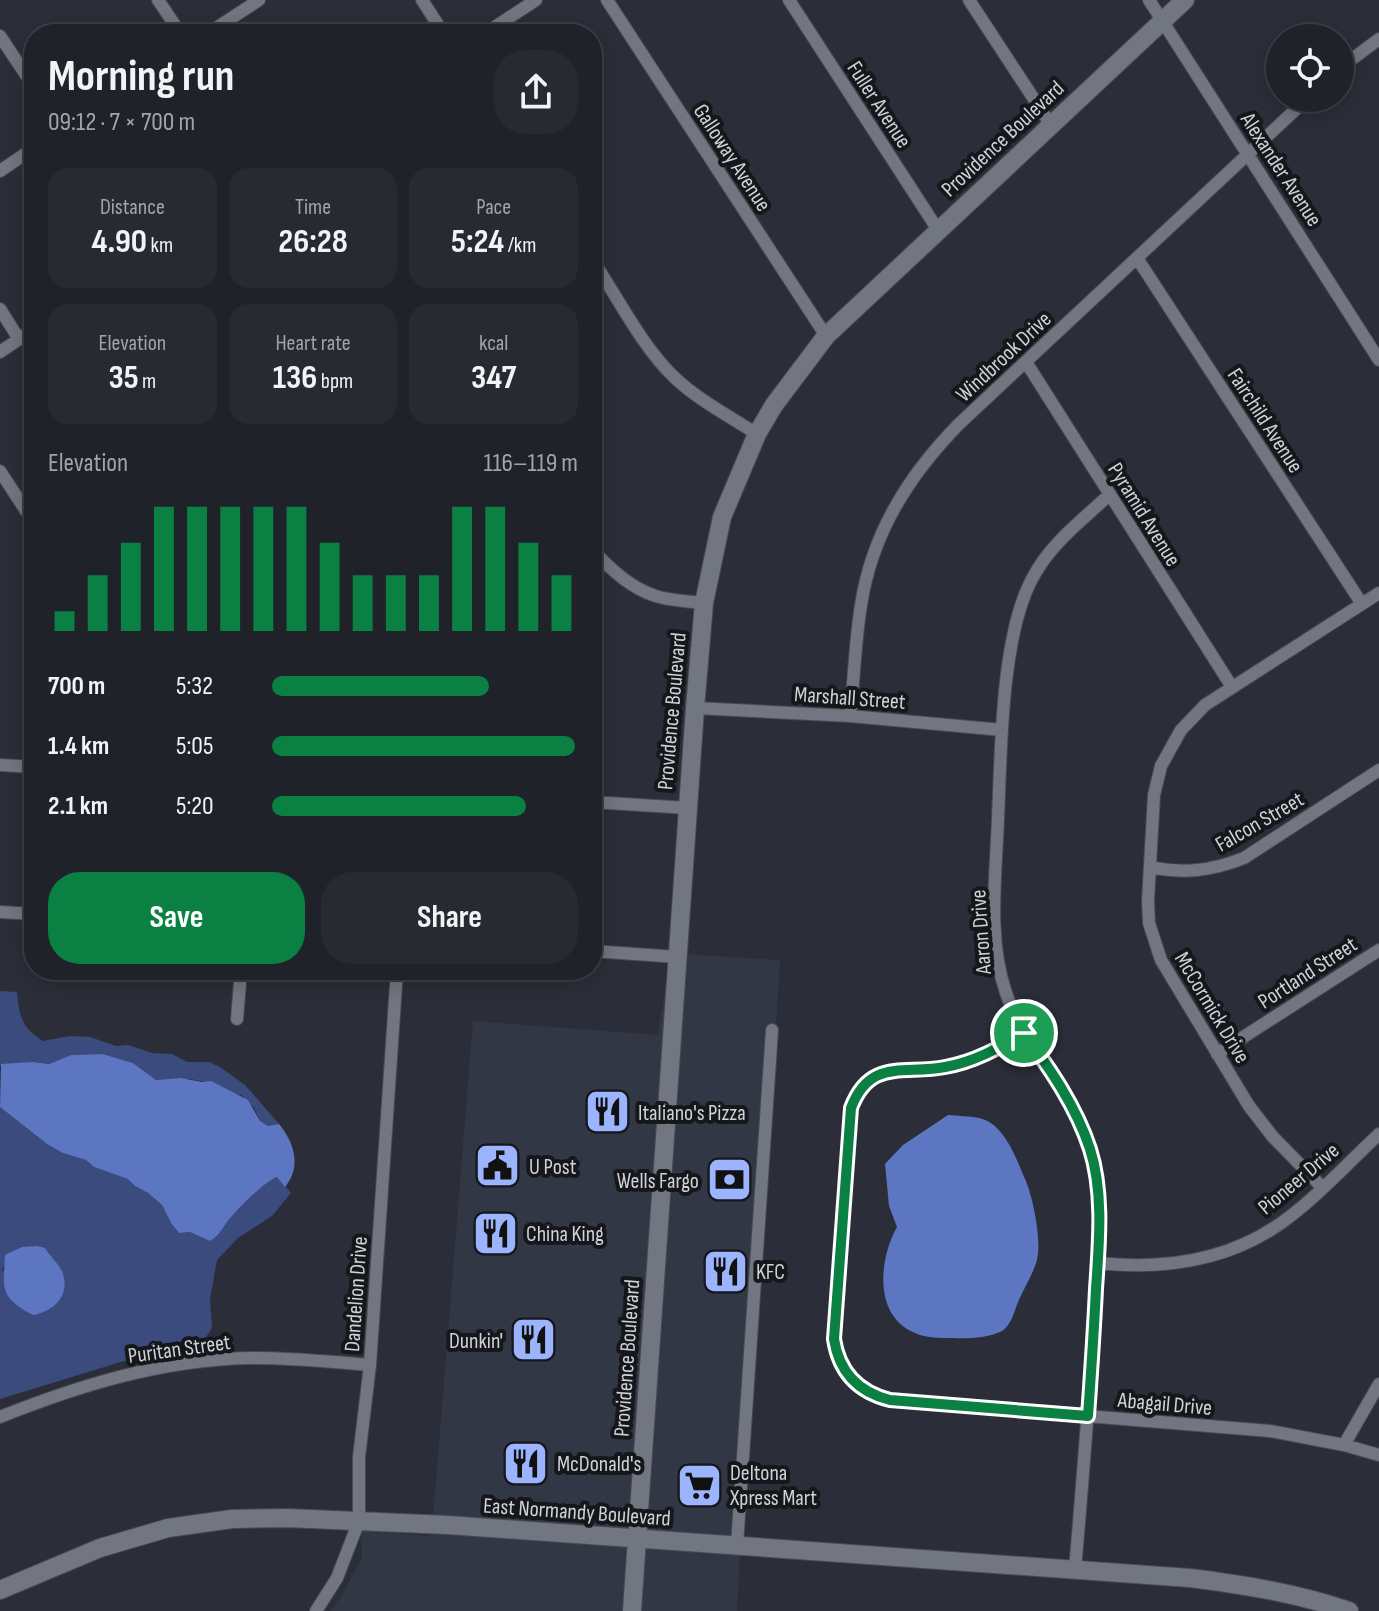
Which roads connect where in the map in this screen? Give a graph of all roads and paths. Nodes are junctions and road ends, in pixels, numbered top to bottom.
1 (158, 0) edge
2 (259, 0) edge
3 (422, 0) edge
4 (536, 0) edge
5 (607, 0) edge
6 (789, 0) edge
7 (969, 0) edge
8 (1149, 0) edge
9 (1185, 0) edge
10 (1163, 21) junction
11 (174, 24) edge
12 (222, 24) edge
13 (438, 24) edge
14 (499, 24) edge
15 (0, 36) edge
16 (1379, 39) edge
17 (1354, 58) edge
18 (24, 72) edge
19 (1293, 112) edge
20 (1051, 125) junction
21 (1249, 154) junction
22 (24, 155) edge
23 (0, 171) edge
24 (938, 230) junction
25 (1137, 258) junction
26 (602, 274) edge
27 (0, 309) edge
28 (24, 336) edge
29 (826, 336) junction
30 (19, 339) junction
31 (0, 352) edge
32 (1379, 360) edge
33 (1026, 362) junction
34 (757, 434) junction
35 (0, 471) edge
36 (1109, 495) junction
37 (24, 508) edge
38 (602, 561) edge
39 (1379, 593) edge
40 (704, 603) junction
41 (1362, 604) junction
42 (1232, 687) junction
43 (695, 708) junction
44 (850, 716) junction
45 (1002, 730) junction
46 (0, 765) edge
47 (24, 766) edge
48 (1379, 770) edge
49 (602, 803) edge
50 (688, 808) junction
51 (1150, 867) junction
52 (0, 912) edge
53 (24, 913) edge
54 (1379, 950) edge
55 (602, 952) edge
56 (678, 957) junction
57 (240, 980) edge
58 (396, 980) edge
59 (237, 1019) dead end
60 (772, 1030) dead end
61 (1024, 1033) junction
62 (1217, 1054) junction
63 (1379, 1134) edge
64 (1322, 1187) junction
65 (1098, 1263) junction
66 (370, 1365) junction
67 (1379, 1384) edge
68 (1088, 1416) junction
69 (0, 1417) edge
70 (1344, 1445) junction
71 (1379, 1455) edge
72 (359, 1521) junction
73 (638, 1540) junction
74 (737, 1545) junction
75 (1075, 1570) junction
76 (0, 1590) edge
77 (316, 1611) edge
78 (632, 1611) edge
79 (1349, 1611) edge

1 - 11 street
2 - 12 street
3 - 13 street
4 - 14 street
5 - 29 street, Galloway Avenue
6 - 24 street, Fuller Avenue
7 - 20 street
8 - 10 street, Alexander Avenue
9 - 10 main road, Providence Boulevard
10 - 20 main road, Providence Boulevard
10 - 21 street, Alexander Avenue
15 - 18 street
16 - 17 street
19 - 21 street, Windbrook Drive
20 - 24 main road, Providence Boulevard
21 - 25 street, Windbrook Drive
21 - 32 street, Alexander Avenue
22 - 23 street
24 - 29 main road, Providence Boulevard
25 - 33 street, Windbrook Drive
25 - 41 street, Fairchild Avenue
26 - 34 street
27 - 30 street
28 - 30 street
29 - 34 main road, Providence Boulevard
30 - 31 street
33 - 36 street, Pyramid Avenue
33 - 44 street, Windbrook Drive
34 - 40 main road, Providence Boulevard
35 - 37 street
36 - 42 street, Pyramid Avenue
36 - 45 street, Aaron Drive
38 - 40 street
39 - 41 street, McCormick Drive
40 - 43 main road, Providence Boulevard
41 - 42 street, McCormick Drive
42 - 51 street, McCormick Drive
43 - 44 street, Marshall Street
43 - 50 main road, Providence Boulevard
44 - 45 street, Marshall Street
45 - 61 street, Aaron Drive
46 - 47 street
48 - 51 street, Falcon Street
49 - 50 street
50 - 56 main road, Providence Boulevard
51 - 62 street, McCormick Drive
52 - 53 street
54 - 62 street, Portland Street
55 - 56 street
56 - 73 main road, Providence Boulevard
57 - 59 street
58 - 66 street, Dandelion Drive
60 - 74 street
61 - 65 street, Aaron Drive
61 - 68 street, Abagail Drive
62 - 64 street, McCormick Drive
63 - 64 street, Pioneer Drive
64 - 65 street, Pioneer Drive
65 - 68 street, Aaron Drive
66 - 69 street, Puritan Street
66 - 72 street, Dandelion Drive
67 - 70 street
68 - 70 street, Abagail Drive
68 - 75 street, Aaron Drive
70 - 71 street, Abagail Drive
72 - 73 main road, East Normandy Boulevard
72 - 76 main road, East Normandy Boulevard
72 - 77 street, Dandelion Drive
73 - 74 main road, East Normandy Boulevard
73 - 78 main road, Providence Boulevard
74 - 75 main road, East Normandy Boulevard
75 - 79 main road, East Normandy Boulevard

